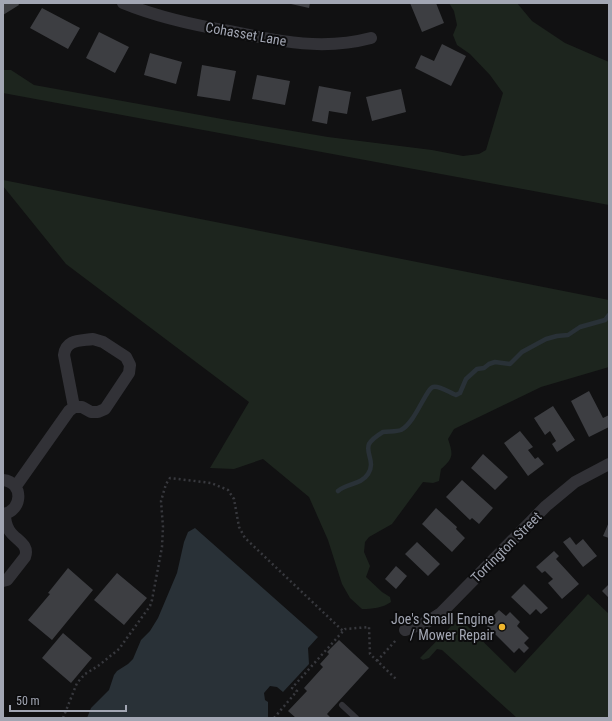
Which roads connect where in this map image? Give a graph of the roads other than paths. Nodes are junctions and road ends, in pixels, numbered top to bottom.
1 (123, 3) edge
2 (371, 38) dead end
3 (74, 407) junction
4 (609, 464) edge
5 (3, 480) edge
6 (16, 486) junction
7 (4, 514) edge
8 (3, 582) edge
9 (405, 630) road end
10 (342, 705) dead end
11 (356, 718) edge

1 - 2 street, Cohasset Lane
3 - 3 street
3 - 6 street
4 - 9 street, Torrington Street
5 - 6 street
6 - 7 street
7 - 8 street
10 - 11 lane

